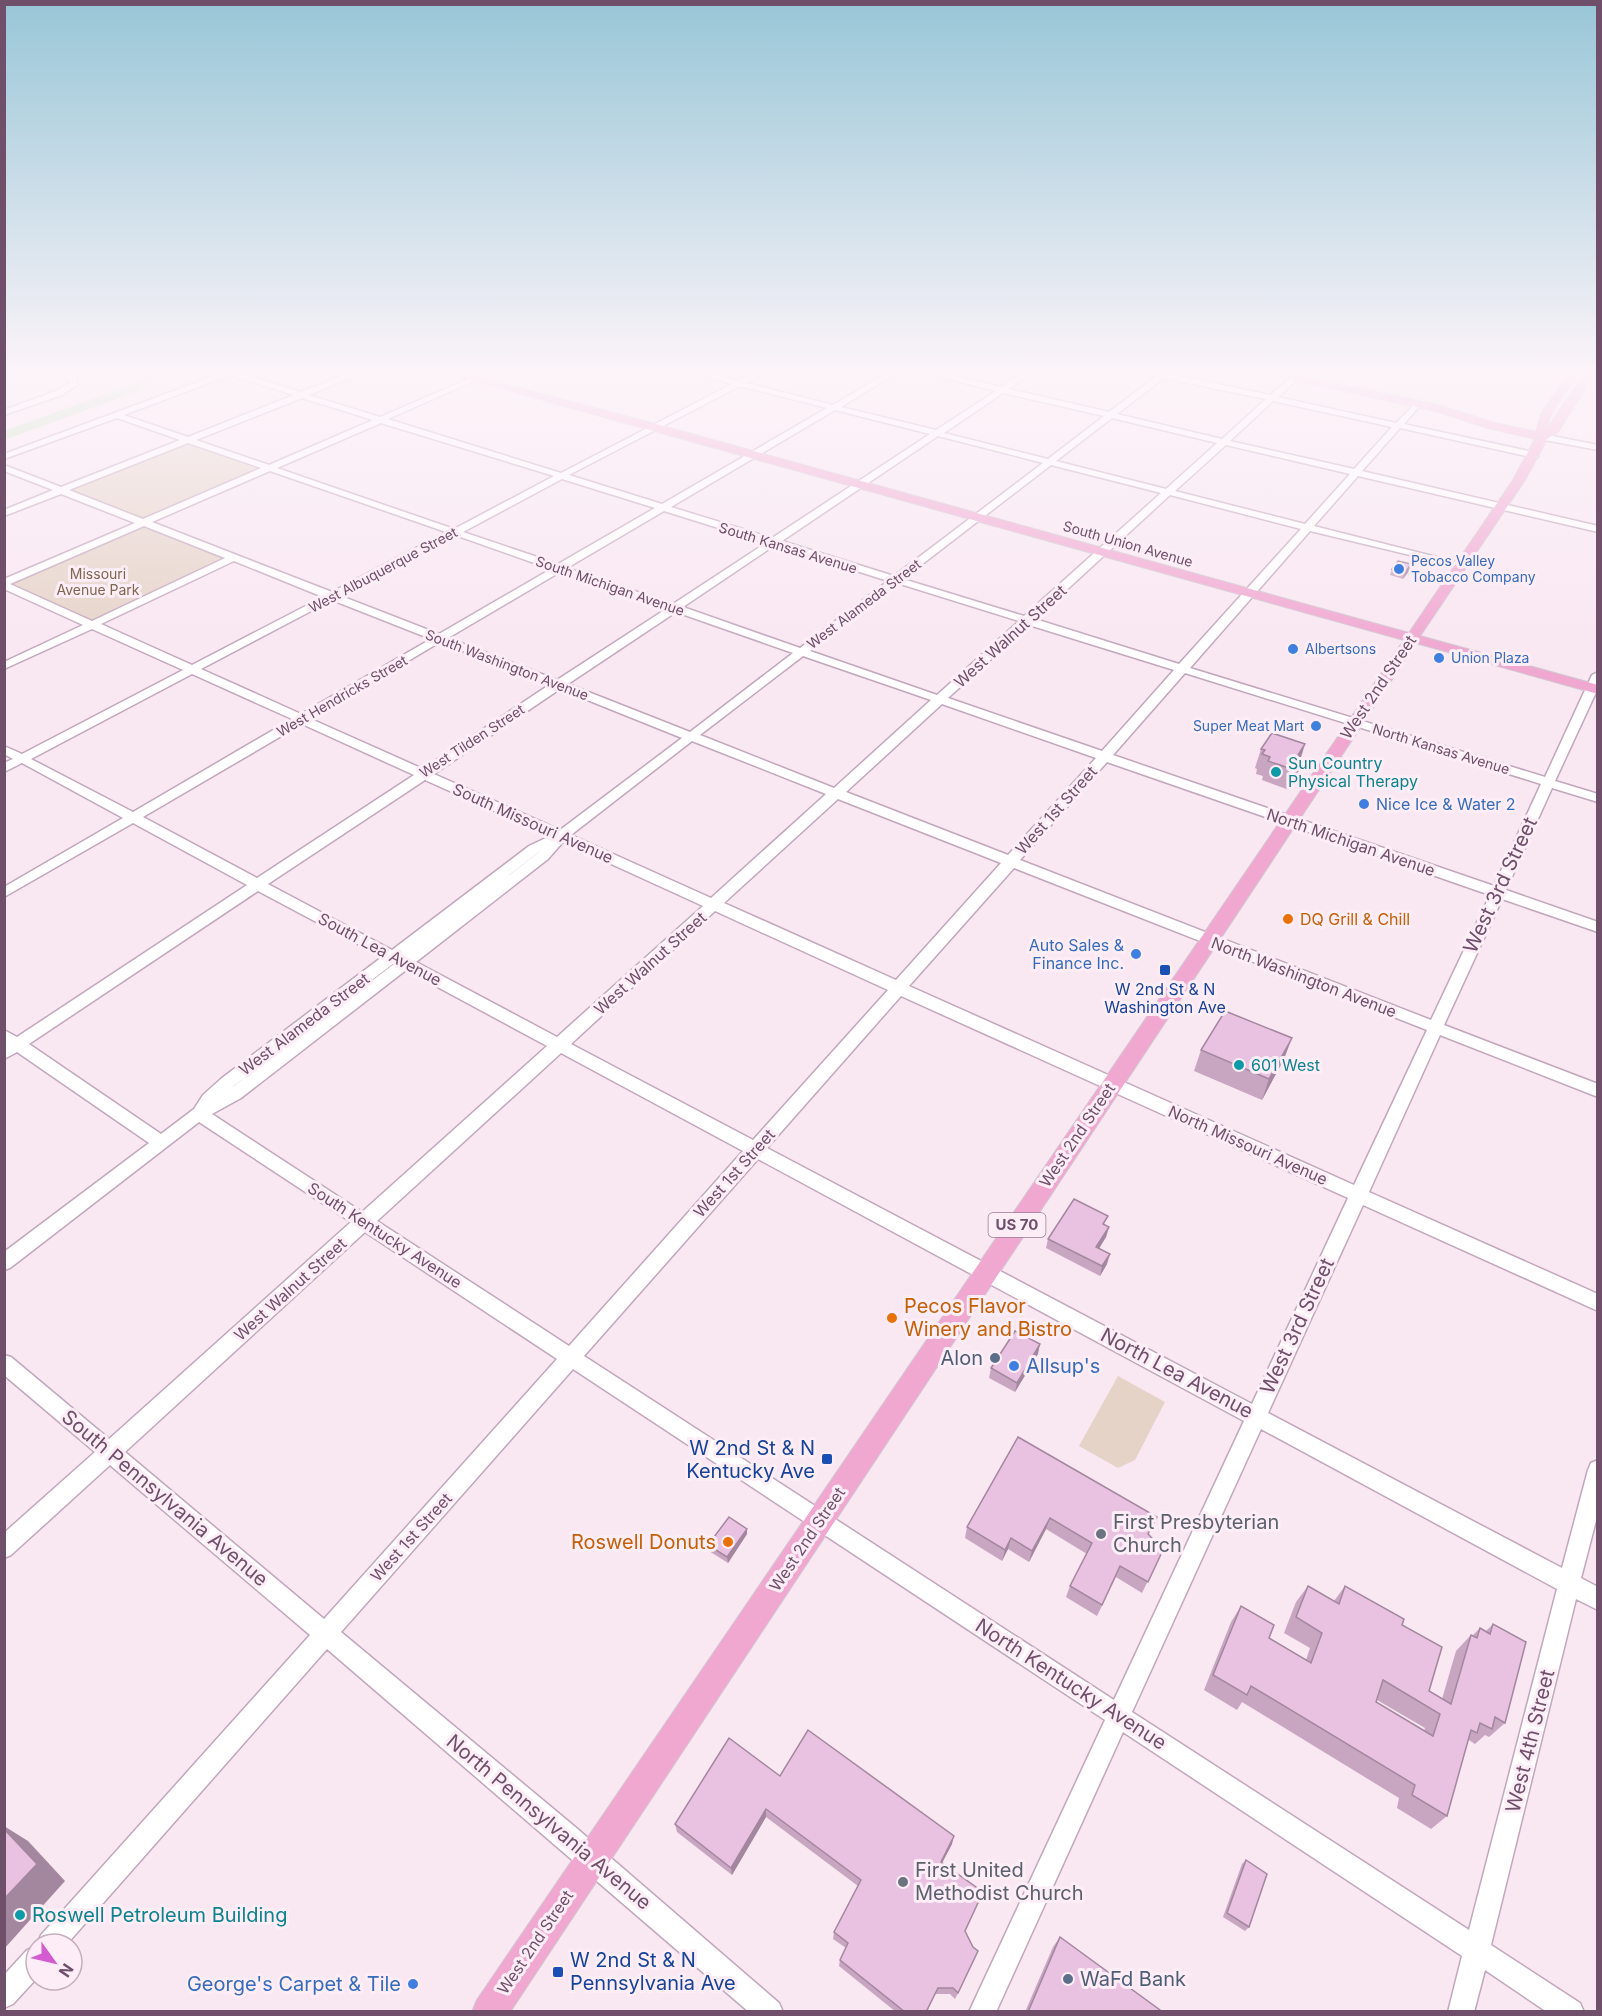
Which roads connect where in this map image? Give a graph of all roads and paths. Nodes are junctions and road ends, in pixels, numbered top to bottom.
1 (127, 465) edge
2 (260, 465) edge
3 (276, 465) edge
4 (522, 465) edge
5 (583, 465) edge
6 (736, 465) edge
7 (789, 465) edge
8 (888, 465) edge
9 (1045, 465) edge
10 (1061, 465) edge
11 (1199, 465) edge
12 (1322, 465) edge
13 (1363, 465) edge
14 (1526, 465) edge
15 (4, 468) edge
16 (269, 468) junction
17 (1356, 473) junction
18 (560, 477) junction
19 (859, 485) junction
20 (62, 491) junction
21 (1169, 492) junction
22 (1501, 506) junction
23 (662, 508) junction
24 (4, 513) edge
25 (976, 518) junction
26 (144, 523) junction
27 (1308, 527) junction
28 (1598, 529) edge
29 (454, 532) junction
30 (771, 543) junction
31 (1102, 552) junction
32 (233, 558) junction
33 (1460, 566) junction
34 (559, 568) junction
35 (895, 580) junction
36 (4, 584) edge
37 (1249, 593) junction
38 (332, 596) junction
39 (672, 608) junction
40 (1026, 621) junction
41 (92, 625) junction
42 (1411, 638) junction
43 (440, 639) junction
44 (801, 652) junction
45 (4, 666) edge
46 (192, 670) junction
47 (1181, 670) junction
48 (1595, 684) edge
49 (558, 685) junction
50 (940, 700) junction
51 (302, 719) junction
52 (1354, 722) junction
53 (690, 737) junction
54 (4, 749) edge
55 (1104, 757) junction
56 (23, 759) junction
57 (4, 768) edge
58 (423, 774) junction
59 (1548, 782) junction
60 (836, 794) junction
61 (1598, 798) edge
62 (134, 818) junction
63 (1288, 820) junction
64 (561, 836) junction
65 (1010, 862) junction
66 (258, 884) junction
67 (4, 893) edge
68 (1497, 893) junction
69 (714, 905) junction
70 (1598, 927) edge
71 (1208, 939) junction
72 (399, 960) junction
73 (898, 988) junction
74 (1434, 1027) junction
75 (9, 1044) edge
76 (559, 1045) junction
77 (1111, 1084) junction
78 (1598, 1091) edge
79 (199, 1114) junction
80 (162, 1143) junction
81 (755, 1150) junction
82 (1358, 1195) junction
83 (365, 1221) junction
84 (4, 1263) edge
85 (986, 1272) junction
86 (1598, 1303) edge
87 (570, 1357) junction
88 (4, 1363) edge
89 (1256, 1415) junction
90 (111, 1452) junction
91 (1598, 1470) edge
92 (820, 1520) junction
93 (4, 1548) edge
94 (1569, 1584) junction
95 (1598, 1599) edge
96 (325, 1634) junction
97 (1118, 1714) junction
98 (592, 1858) junction
99 (61, 1932) edge
100 (1477, 1950) junction
101 (24, 1972) edge
102 (4, 1995) edge
103 (489, 2012) edge
104 (771, 2012) edge
105 (982, 2012) edge
106 (1461, 2012) edge
107 (1570, 2012) edge

1 - 20 street
2 - 16 street, South Michigan Avenue
3 - 16 street
4 - 18 street, South Kansas Avenue
5 - 18 street, West Albuquerque Street
6 - 23 street, West Hendricks Street
7 - 19 main road, South Union Avenue
8 - 19 street, West Tilden Street
9 - 25 street, West Alameda Street
10 - 21 street
11 - 21 street, West Walnut Street
12 - 17 street
13 - 17 street, West 1st Street
14 - 22 main road, West 2nd Street / US 70
15 - 20 street, South Washington Avenue
16 - 26 street
16 - 29 street, South Michigan Avenue
17 - 22 street
17 - 27 street, West 1st Street
18 - 23 street, South Kansas Avenue
18 - 29 street, West Albuquerque Street
19 - 25 main road, South Union Avenue
19 - 30 street, West Tilden Street
20 - 24 street
20 - 26 street, South Washington Avenue
21 - 27 street
21 - 31 street, West Walnut Street
22 - 28 street
22 - 33 main road, West 2nd Street / US 70
23 - 30 street, South Kansas Avenue
23 - 34 street, West Hendricks Street
25 - 31 main road, South Union Avenue
25 - 35 street, West Alameda Street
26 - 32 street, South Washington Avenue
26 - 36 street
27 - 33 street
27 - 37 street, West 1st Street
29 - 34 street, South Michigan Avenue
29 - 38 street, West Albuquerque Street
30 - 35 street, South Kansas Avenue
30 - 39 street, West Tilden Street
31 - 37 main road, South Union Avenue
31 - 40 street, West Walnut Street
32 - 38 street, South Washington Avenue
32 - 41 street
33 - 42 main road, West 2nd Street / US 70
34 - 39 street, South Michigan Avenue
34 - 43 street, West Hendricks Street
35 - 40 street, South Kansas Avenue
35 - 44 street, West Alameda Street
36 - 41 street, South Missouri Avenue
37 - 42 main road, South Union Avenue
37 - 47 street, West 1st Street
38 - 43 street, South Washington Avenue
38 - 46 street, West Albuquerque Street
39 - 44 street, South Michigan Avenue
39 - 49 street, West Tilden Street
40 - 47 street, South Kansas Avenue
40 - 50 street, West Walnut Street
41 - 45 street
41 - 46 street, South Missouri Avenue
42 - 48 main road, South Union Avenue
42 - 52 main road, West 2nd Street / US 70
43 - 49 street, South Washington Avenue
43 - 51 street, West Hendricks Street
44 - 50 street, South Michigan Avenue
44 - 53 street, West Alameda Street
46 - 51 street, South Missouri Avenue
46 - 56 street, West Albuquerque Street
47 - 52 street, North Kansas Avenue
47 - 55 street, West 1st Street
48 - 59 street, West 3rd Street
49 - 53 street, South Washington Avenue
49 - 58 street, West Tilden Street
50 - 55 street, South Michigan Avenue
50 - 60 street, West Walnut Street
51 - 58 street, South Missouri Avenue
51 - 62 street, West Hendricks Street
52 - 59 street, North Kansas Avenue
52 - 63 main road, West 2nd Street / US 70
53 - 60 street, South Washington Avenue
53 - 64 street, West Alameda Street
54 - 56 street, South Lea Avenue
55 - 63 street, North Michigan Avenue
55 - 65 street, West 1st Street
56 - 57 street, West Albuquerque Street
56 - 62 street, South Lea Avenue
58 - 64 street, South Missouri Avenue
58 - 66 street, West Tilden Street
59 - 61 street, North Kansas Avenue
59 - 68 street, West 3rd Street
60 - 65 street, South Washington Avenue
60 - 69 street, West Walnut Street
62 - 66 street, South Lea Avenue
62 - 67 street, West Hendricks Street
63 - 68 street, North Michigan Avenue
63 - 71 main road, West 2nd Street / US 70
64 - 69 street, South Missouri Avenue
64 - 72 street, West Alameda Street
65 - 71 street, North Washington Avenue
65 - 73 street, West 1st Street
66 - 72 street, South Lea Avenue
66 - 75 street, West Tilden Street
68 - 70 street, North Michigan Avenue
68 - 74 street, West 3rd Street
69 - 73 street, South Missouri Avenue
69 - 76 street, West Walnut Street
71 - 74 street, North Washington Avenue
71 - 77 main road, West 2nd Street / US 70
72 - 76 street, South Lea Avenue
72 - 79 street, West Alameda Street
73 - 77 street, North Missouri Avenue
73 - 81 street, West 1st Street
74 - 78 street, North Washington Avenue
74 - 82 street, West 3rd Street
75 - 80 street
76 - 81 street, South Lea Avenue
76 - 83 street, West Walnut Street
77 - 82 street, North Missouri Avenue
77 - 85 main road, West 2nd Street / US 70
79 - 80 street, West Alameda Street
79 - 83 street, South Kentucky Avenue
80 - 84 street, West Alameda Street
81 - 85 street, North Lea Avenue
81 - 87 street, West 1st Street
82 - 86 street, North Missouri Avenue
82 - 89 street, West 3rd Street
83 - 87 street, South Kentucky Avenue
83 - 90 street, West Walnut Street
85 - 89 street, North Lea Avenue
85 - 92 main road, West 2nd Street / US 70
87 - 92 street, North Kentucky Avenue
87 - 96 street, West 1st Street
88 - 90 street, South Pennsylvania Avenue
89 - 94 street, North Lea Avenue
89 - 97 street, West 3rd Street
90 - 93 street, West Walnut Street
90 - 96 street, South Pennsylvania Avenue
91 - 94 street, West 4th Street
92 - 97 street, North Kentucky Avenue
92 - 98 main road, West 2nd Street / US 70
94 - 95 street, North Lea Avenue
94 - 100 street, West 4th Street
96 - 98 street, North Pennsylvania Avenue
96 - 99 street, West 1st Street
97 - 100 street, North Kentucky Avenue
97 - 105 street, West 3rd Street
98 - 103 main road, West 2nd Street / US 70
98 - 104 street, North Pennsylvania Avenue
100 - 106 street, West 4th Street
100 - 107 street, North Kentucky Avenue
101 - 102 street

